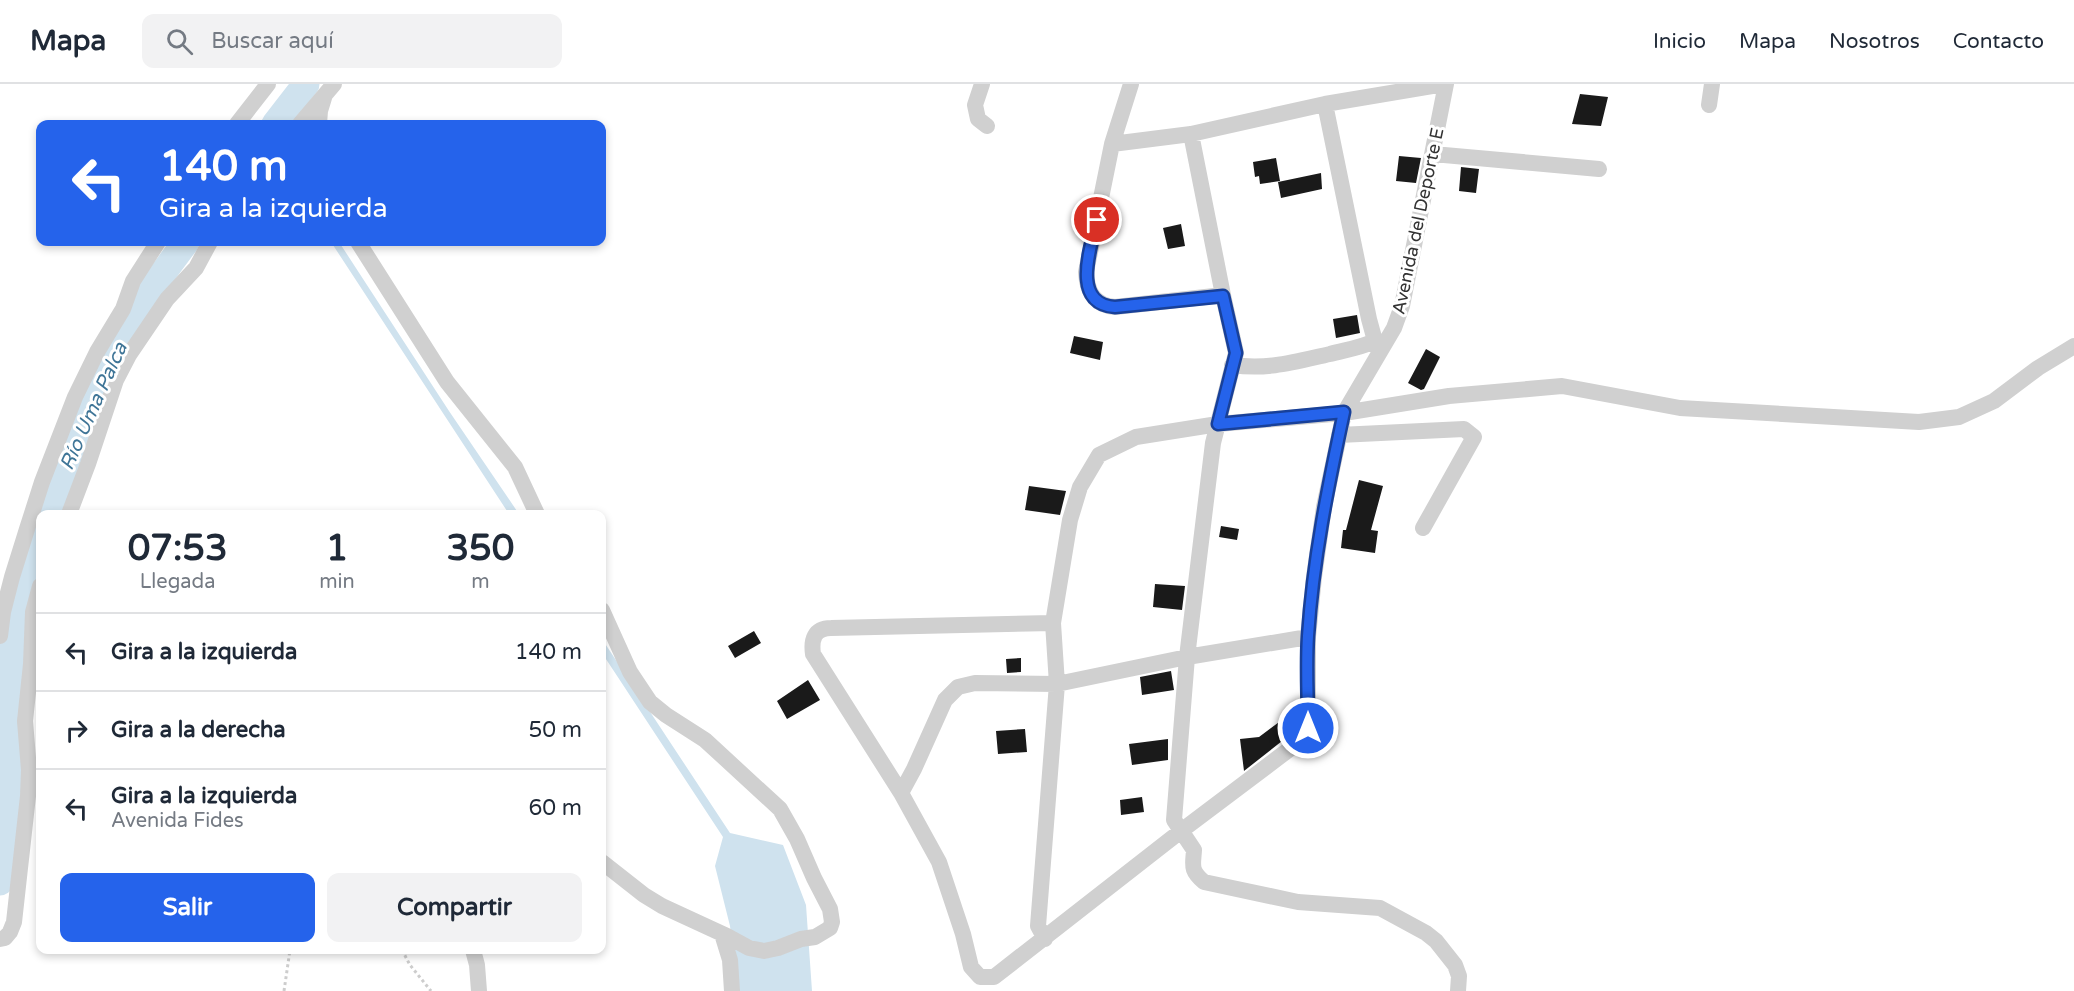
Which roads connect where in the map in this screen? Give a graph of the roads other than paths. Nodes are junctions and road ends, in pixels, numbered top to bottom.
1 (268, 84) edge
2 (982, 84) edge
3 (1131, 84) edge
4 (1445, 84) edge
5 (1712, 84) edge
6 (329, 91) edge
7 (1325, 104) junction
8 (1709, 105) dead end
9 (240, 120) edge
10 (304, 120) edge
11 (319, 120) edge
12 (987, 126) dead end
13 (1191, 134) junction
14 (1112, 144) junction
15 (1433, 154) junction
16 (1599, 169) dead end
17 (155, 246) edge
18 (208, 246) edge
19 (361, 246) edge
20 (1223, 296) junction
21 (1378, 345) junction
22 (2074, 346) edge
23 (1232, 365) junction
24 (1344, 412) junction
25 (1218, 424) junction
26 (1339, 435) junction
27 (71, 510) edge
28 (535, 510) edge
29 (1424, 528) dead end
30 (36, 601) edge
31 (606, 619) edge
32 (1053, 623) junction
33 (0, 636) edge
34 (1308, 637) junction
35 (1187, 657) junction
36 (1057, 684) junction
37 (901, 793) junction
38 (1181, 831) junction
39 (606, 865) edge
40 (722, 934) junction
41 (0, 939) edge
42 (1045, 939) junction
43 (474, 954) edge
44 (479, 991) edge
45 (732, 991) edge
46 (1458, 991) edge

1 - 9 street
2 - 12 street
3 - 14 street
4 - 7 street
4 - 15 street, Avenida del Deporte E
5 - 8 street
6 - 10 street
6 - 11 street
7 - 13 street
7 - 21 street
13 - 14 street
13 - 20 street
14 - 20 street
15 - 16 street
15 - 21 street, Avenida del Deporte E
17 - 33 street
18 - 27 street
19 - 28 street
20 - 23 street
21 - 23 street
21 - 24 street, Avenida del Deporte E
22 - 24 street
23 - 25 street
24 - 25 street
24 - 26 street, Avenida del Deporte E
25 - 32 street
25 - 35 street
26 - 29 street
26 - 34 street, Avenida del Deporte E
30 - 41 street
31 - 40 street
32 - 36 street
32 - 37 street
34 - 35 street
34 - 38 street, Avenida del Deporte E
35 - 36 street
35 - 38 street
36 - 37 street
36 - 42 street
37 - 42 street
38 - 42 street
38 - 46 street
39 - 40 street
40 - 45 street
43 - 44 street

